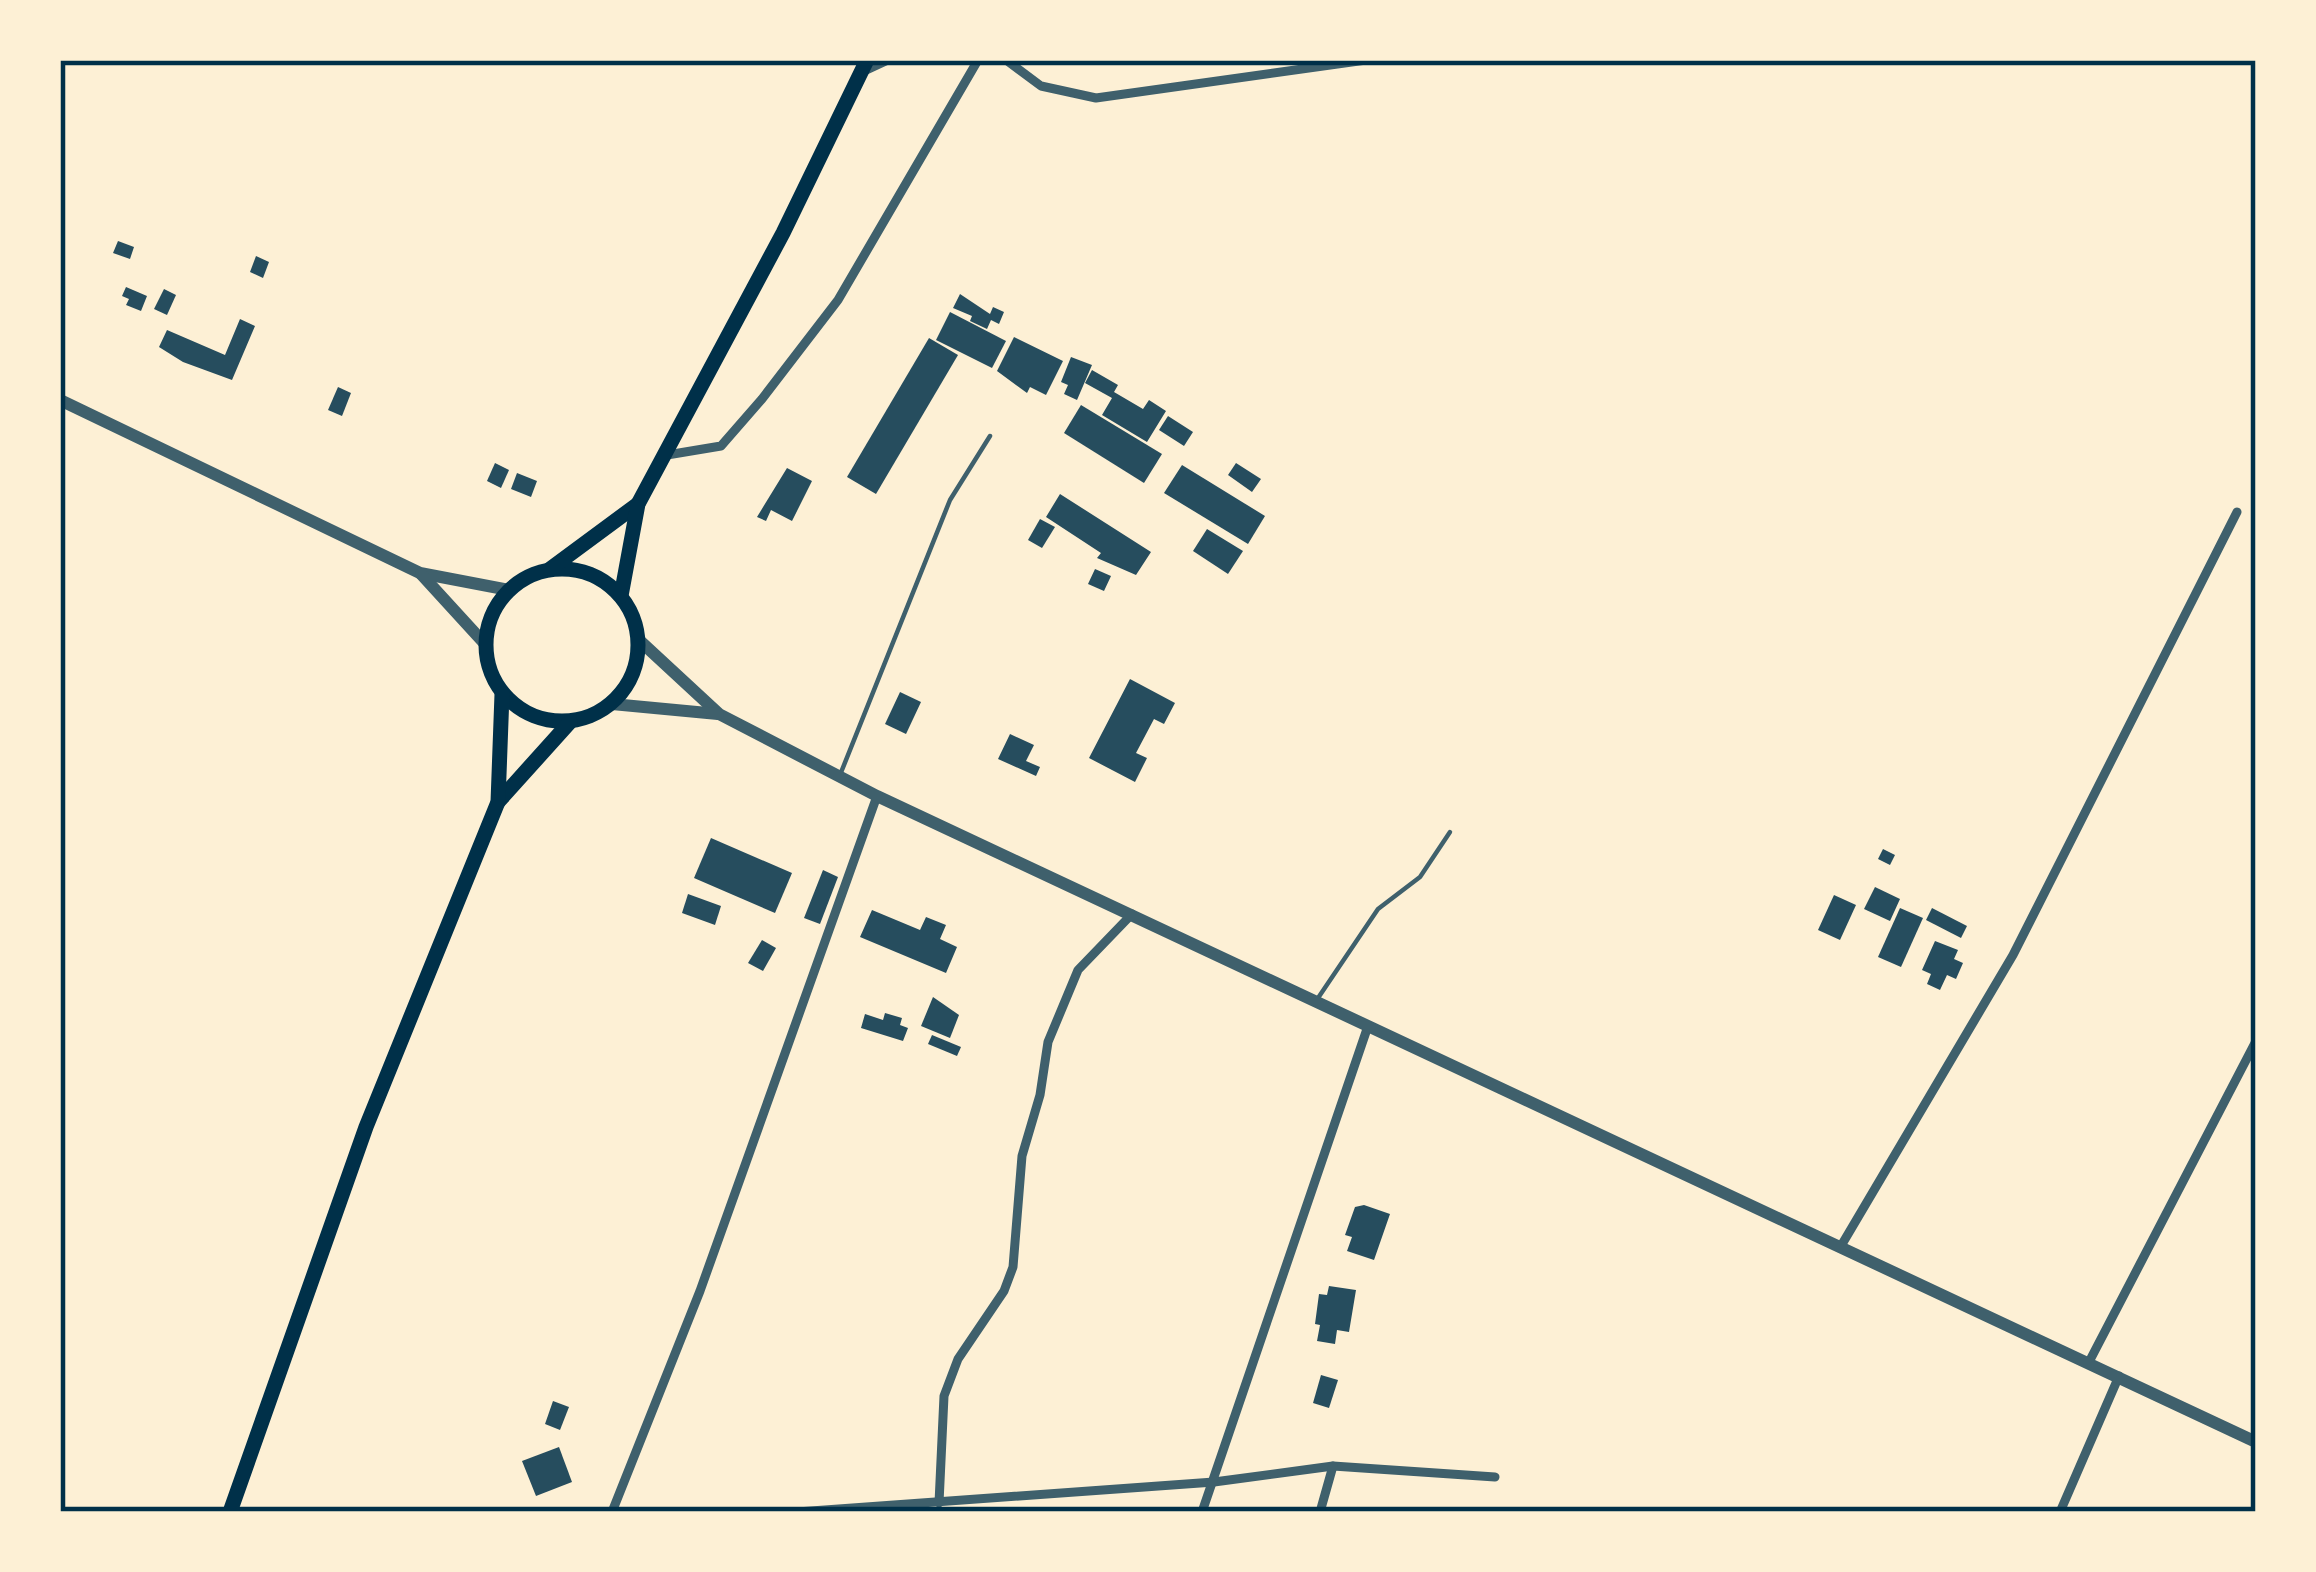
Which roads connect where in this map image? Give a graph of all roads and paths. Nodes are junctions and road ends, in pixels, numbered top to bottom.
1 (888, 60) edge
2 (978, 60) edge
3 (1006, 60) edge
4 (1366, 60) edge
5 (864, 66) edge
6 (60, 400) edge
7 (990, 436) dead end
8 (667, 455) junction
9 (638, 504) junction
10 (2237, 512) dead end
11 (550, 569) junction
12 (420, 573) junction
13 (509, 590) junction
14 (621, 596) junction
15 (638, 640) junction
16 (485, 644) junction
17 (502, 694) junction
18 (612, 704) junction
19 (719, 714) junction
20 (570, 722) junction
21 (840, 777) junction
22 (877, 796) junction
23 (498, 802) junction
24 (1450, 832) dead end
25 (1132, 914) junction
26 (1316, 1001) junction
27 (1368, 1026) junction
28 (2256, 1041) edge
29 (1841, 1246) junction
30 (2089, 1362) junction
31 (2119, 1376) junction
32 (2256, 1442) edge
33 (1333, 1466) junction
34 (1495, 1478) dead end
35 (1214, 1482) junction
36 (939, 1503) junction
37 (952, 1507) edge
38 (230, 1512) edge
39 (612, 1512) edge
40 (797, 1512) edge
41 (1202, 1512) edge
42 (1320, 1512) edge
43 (2060, 1512) edge

1 - 5 street
2 - 8 street
3 - 4 street
5 - 8 main road
6 - 12 street
7 - 21 lane
8 - 9 main road
9 - 11 main road
9 - 14 main road
10 - 29 street
11 - 13 main road
11 - 14 main road
12 - 13 street
12 - 16 street
13 - 16 main road
14 - 15 main road
15 - 18 main road
15 - 19 street
16 - 17 main road
17 - 20 main road
17 - 23 main road
18 - 19 street
18 - 20 main road
19 - 21 street
20 - 23 main road
21 - 22 street
22 - 25 street
22 - 39 street
23 - 38 main road
24 - 26 lane
25 - 26 street
25 - 36 street
26 - 27 street
27 - 29 street
27 - 35 street
28 - 30 street
29 - 30 street
30 - 31 street
31 - 32 street
31 - 43 street
33 - 34 street
33 - 35 street
33 - 42 street
35 - 37 street
35 - 41 street
36 - 37 street
36 - 40 street

